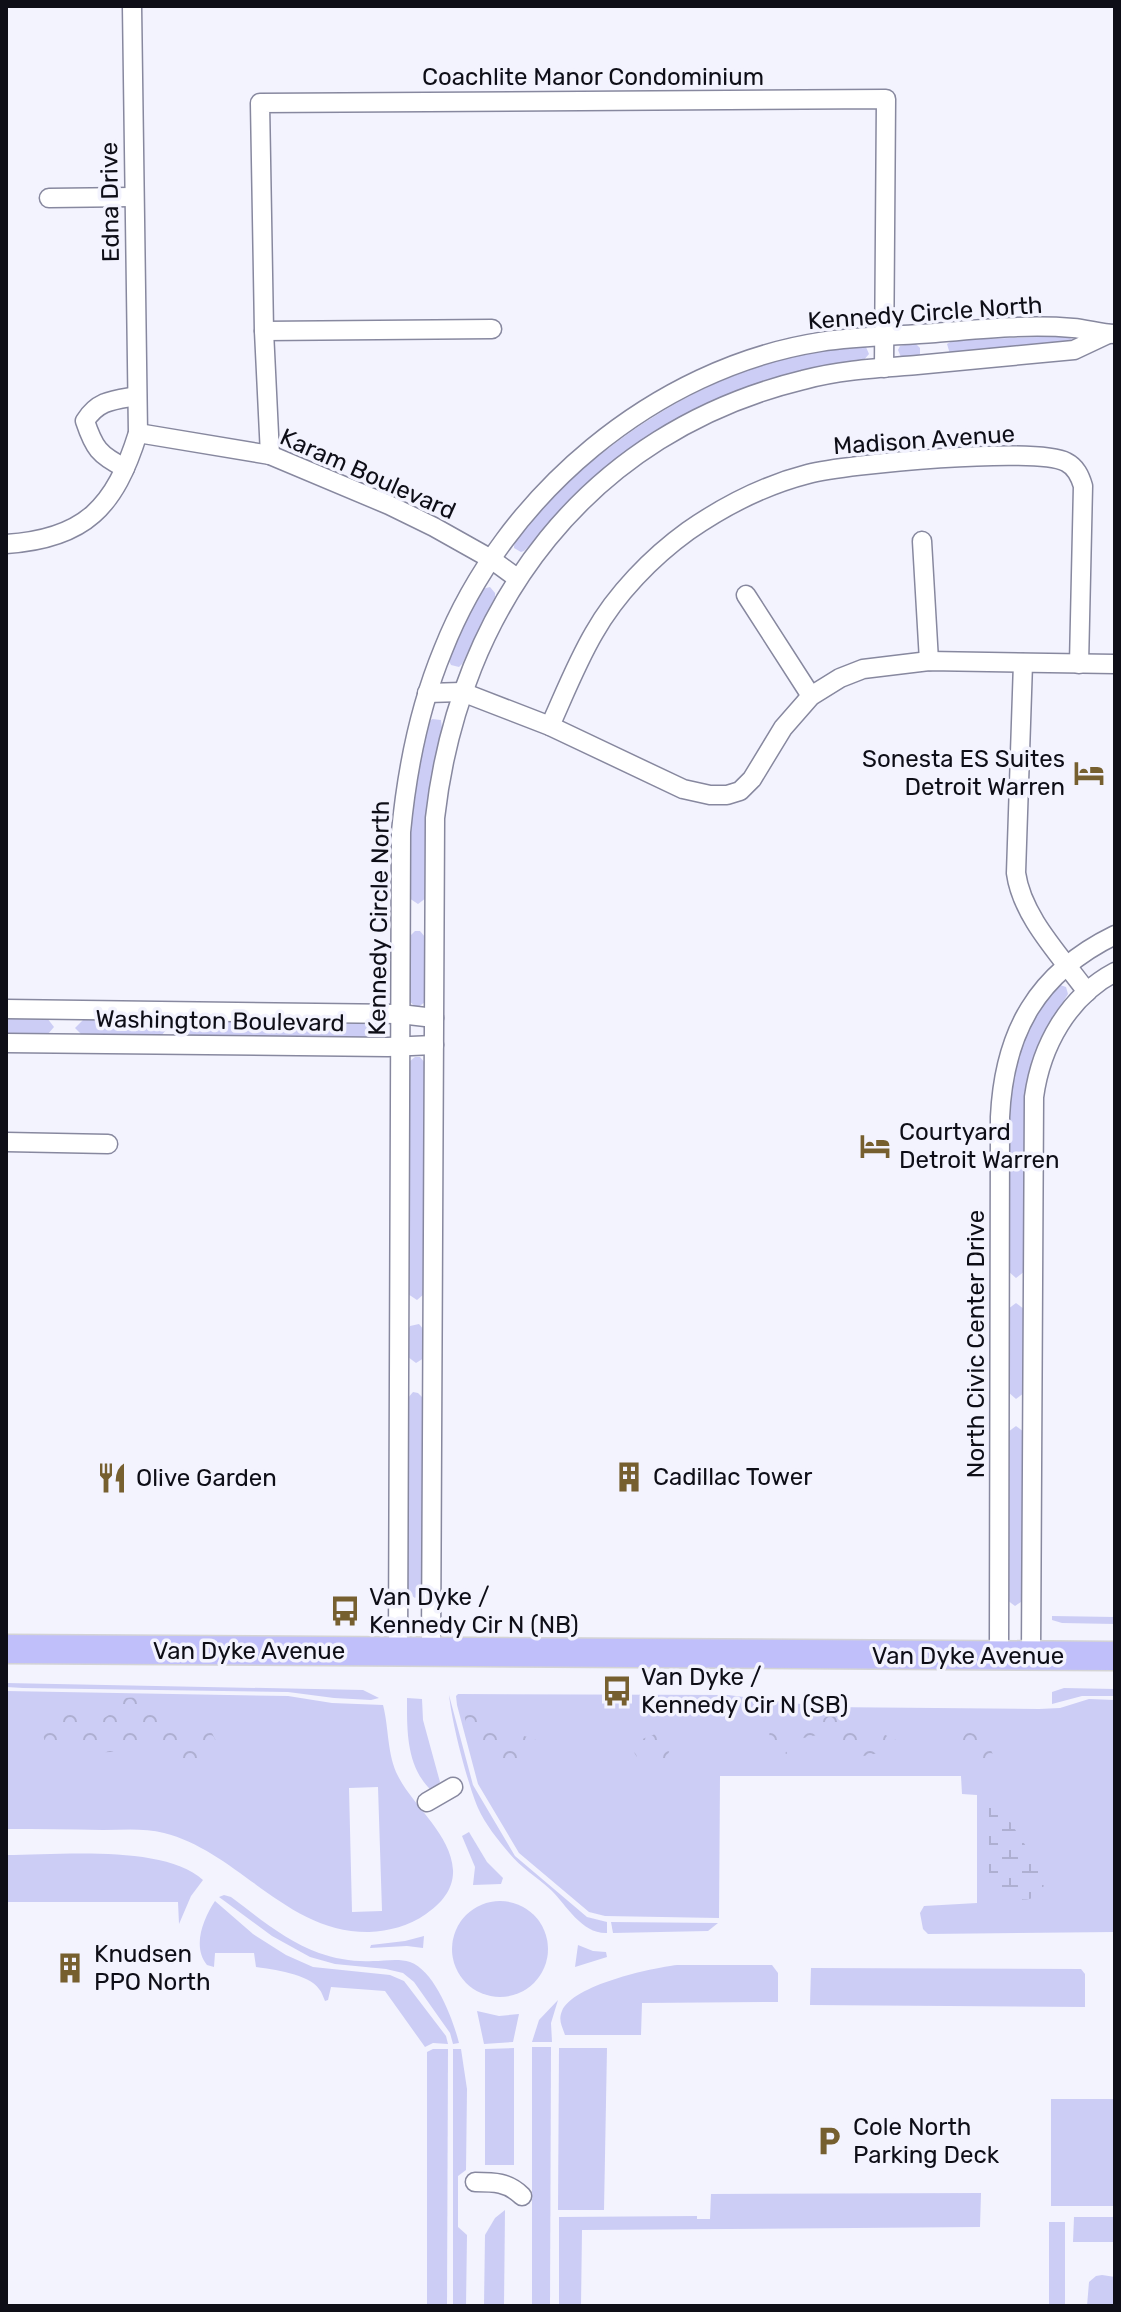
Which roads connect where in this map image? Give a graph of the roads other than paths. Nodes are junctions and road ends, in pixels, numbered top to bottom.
1 (132, 6) edge
2 (133, 197) junction
3 (49, 198) dead end
4 (492, 329) dead end
5 (264, 331) junction
6 (1111, 334) edge
7 (883, 336) junction
8 (884, 368) junction
9 (137, 396) junction
10 (138, 433) junction
11 (270, 455) junction
12 (125, 468) junction
13 (922, 541) dead end
14 (6, 544) edge
15 (491, 559) junction
16 (517, 578) junction
17 (746, 595) dead end
18 (929, 661) junction
19 (1023, 663) junction
20 (1079, 664) junction
21 (1115, 664) edge
22 (462, 692) junction
23 (427, 693) junction
24 (811, 696) junction
25 (550, 726) junction
26 (400, 916) junction
27 (433, 917) junction
28 (1115, 935) edge
29 (1068, 965) junction
30 (1115, 972) edge
31 (1087, 992) junction
32 (6, 1009) edge
33 (400, 1014) junction
34 (434, 1018) junction
35 (6, 1043) edge
36 (434, 1045) junction
37 (400, 1047) junction
38 (6, 1142) edge
39 (108, 1144) dead end
40 (399, 1314) junction
41 (433, 1314) junction
42 (400, 1377) junction
43 (433, 1377) junction
44 (6, 1649) edge
45 (398, 1652) junction
46 (431, 1652) junction
47 (999, 1655) junction
48 (1031, 1655) junction
49 (1115, 1656) edge
50 (453, 1787) dead end
51 (427, 1802) dead end
52 (475, 2182) dead end
53 (522, 2196) dead end

1 - 2 street, Edna Drive
2 - 3 street
2 - 9 street, Edna Drive
4 - 5 street
5 - 7 street, Coachlite Manor Condominium
5 - 11 street, Coachlite Manor Condominium
6 - 7 street, Kennedy Circle North
6 - 8 street, Kennedy Circle North
7 - 8 street, Coachlite Manor Condominium
7 - 15 street, Kennedy Circle North
8 - 16 street, Kennedy Circle North
9 - 10 street, Edna Drive
9 - 12 street
10 - 11 street, Karam Boulevard
10 - 12 street
11 - 15 street, Karam Boulevard
12 - 14 street
13 - 18 street
15 - 16 street, Karam Boulevard
15 - 23 street, Kennedy Circle North
16 - 22 street, Kennedy Circle North
17 - 24 street
18 - 19 street
18 - 24 street
19 - 20 street
19 - 29 street
20 - 21 street
20 - 25 street, Madison Avenue
22 - 23 street
22 - 25 street
22 - 27 street, Kennedy Circle North
23 - 26 street, Kennedy Circle North
24 - 25 street
26 - 27 street
26 - 33 street, Kennedy Circle North
27 - 34 street, Kennedy Circle North
28 - 29 street, North Civic Center Drive
29 - 31 street
29 - 47 street, North Civic Center Drive
30 - 31 street
31 - 48 street
32 - 33 street, Washington Boulevard
33 - 34 street, Washington Boulevard
33 - 37 street, Kennedy Circle North
34 - 36 street, Kennedy Circle North
35 - 37 street, Washington Boulevard
36 - 37 street, Washington Boulevard
36 - 41 street, Kennedy Circle North
37 - 40 street, Kennedy Circle North
38 - 39 street
40 - 41 street
40 - 42 street, Kennedy Circle North
41 - 43 street, Kennedy Circle North
42 - 43 street
42 - 45 street, Kennedy Circle North
43 - 46 street, Kennedy Circle North
44 - 45 main road, Van Dyke Avenue
45 - 46 main road, Van Dyke Avenue
46 - 47 main road, Van Dyke Avenue
47 - 48 main road, Van Dyke Avenue
48 - 49 main road, Van Dyke Avenue
50 - 51 street
52 - 53 street

